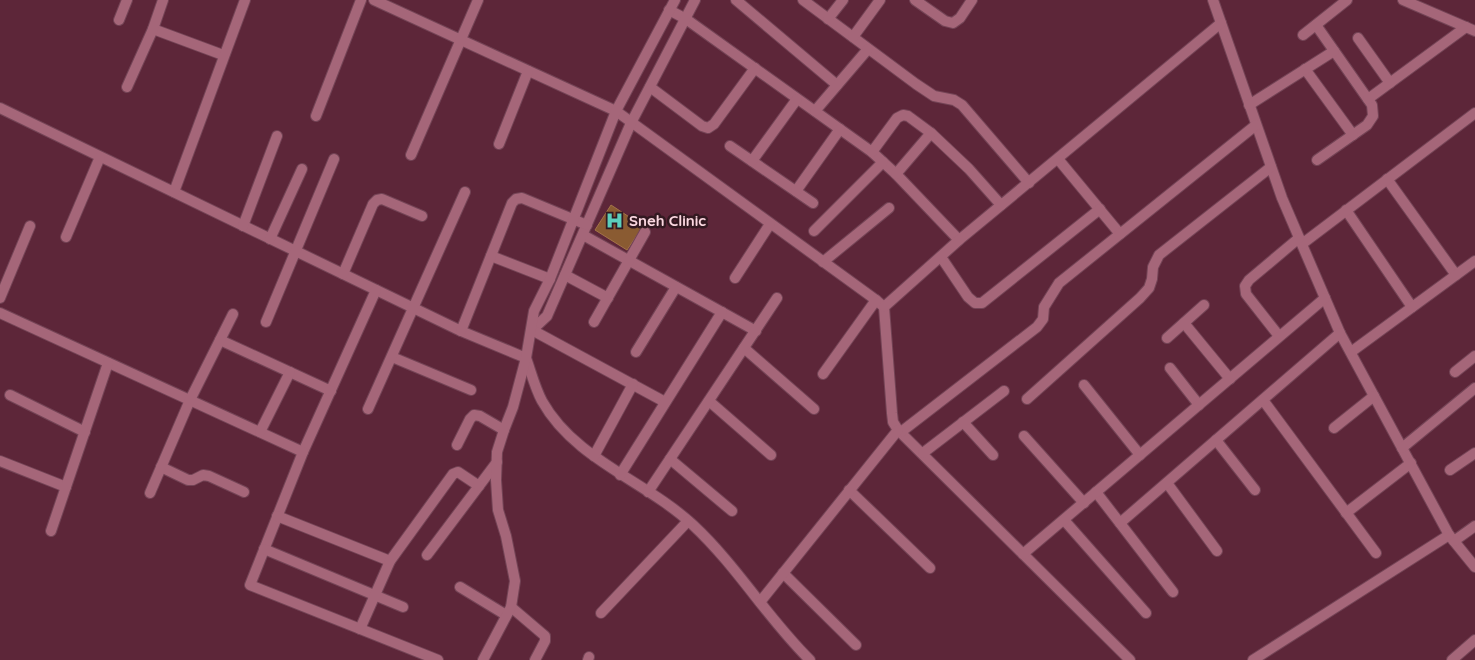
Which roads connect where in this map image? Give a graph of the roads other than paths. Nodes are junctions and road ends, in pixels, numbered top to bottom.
1 (127, 0) edge
2 (164, 0) edge
3 (245, 0) edge
4 (360, 0) edge
5 (374, 0) edge
6 (478, 0) edge
7 (695, 0) edge
8 (736, 0) edge
9 (803, 0) edge
10 (843, 0) edge
11 (880, 0) edge
12 (915, 0) edge
13 (972, 0) edge
14 (1212, 0) edge
15 (1347, 0) edge
16 (1403, 0) edge
17 (1418, 3) edge
18 (672, 5) edge
19 (686, 19) junction
20 (828, 19) junction
21 (119, 20) dead end
22 (1221, 23) junction
23 (1316, 25) junction
24 (153, 28) junction
25 (1470, 29) edge
26 (1303, 35) dead end
27 (853, 37) junction
28 (1358, 38) dead end
29 (461, 40) junction
30 (868, 49) junction
31 (1334, 52) junction
32 (224, 55) junction
33 (755, 68) junction
34 (1305, 70) junction
35 (528, 71) junction
36 (1390, 83) junction
37 (837, 85) junction
38 (650, 86) junction
39 (127, 88) dead end
40 (797, 98) junction
41 (1368, 99) junction
42 (1249, 105) junction
43 (0, 108) edge
44 (616, 111) junction
45 (815, 111) junction
46 (316, 116) dead end
47 (1474, 117) edge
48 (632, 123) junction
49 (1256, 124) junction
50 (840, 129) junction
51 (931, 133) junction
52 (1353, 134) junction
53 (277, 136) dead end
54 (499, 144) dead end
55 (730, 146) dead end
56 (872, 152) junction
57 (411, 155) dead end
58 (100, 157) junction
59 (334, 159) dead end
60 (1058, 159) junction
61 (1316, 160) dead end
62 (752, 161) junction
63 (883, 162) junction
64 (1271, 167) junction
65 (302, 169) dead end
66 (896, 174) junction
67 (1387, 179) junction
68 (1029, 183) junction
69 (796, 191) junction
70 (174, 192) junction
71 (465, 192) dead end
72 (813, 203) dead end
73 (1002, 205) junction
74 (888, 208) dead end
75 (1100, 209) junction
76 (1346, 210) junction
77 (422, 216) dead end
78 (574, 219) junction
79 (770, 224) junction
80 (587, 225) junction
81 (30, 226) dead end
82 (243, 226) junction
83 (645, 232) dead end
84 (814, 232) dead end
85 (1120, 234) junction
86 (582, 235) junction
87 (66, 237) dead end
88 (270, 239) junction
89 (959, 240) junction
90 (1301, 241) junction
91 (296, 251) junction
92 (491, 256) junction
93 (941, 257) junction
94 (630, 261) junction
95 (1475, 261) edge
96 (823, 262) junction
97 (343, 274) junction
98 (565, 275) junction
99 (1456, 275) junction
100 (735, 278) dead end
101 (550, 279) junction
102 (676, 287) junction
103 (376, 290) junction
104 (0, 298) edge
105 (608, 298) junction
106 (777, 298) dead end
107 (1325, 298) junction
108 (880, 303) junction
109 (1204, 305) dead end
110 (1412, 307) junction
111 (414, 309) junction
112 (722, 312) junction
113 (0, 313) edge
114 (232, 314) dead end
115 (266, 322) dead end
116 (594, 322) dead end
117 (1184, 323) junction
118 (532, 330) junction
119 (461, 331) junction
120 (756, 331) junction
121 (1340, 333) junction
122 (1279, 336) junction
123 (1167, 338) dead end
124 (220, 340) junction
125 (744, 348) junction
126 (636, 352) dead end
127 (1351, 352) junction
128 (1475, 356) edge
129 (392, 358) junction
130 (526, 358) junction
131 (108, 363) junction
132 (1170, 368) dead end
133 (290, 372) junction
134 (1455, 372) dead end
135 (823, 374) dead end
136 (1230, 378) junction
137 (633, 384) junction
138 (1084, 385) dead end
139 (1475, 388) edge
140 (471, 390) dead end
141 (331, 391) junction
142 (1004, 392) dead end
143 (10, 395) dead end
144 (1374, 396) junction
145 (1027, 399) dead end
146 (190, 400) junction
147 (710, 400) junction
148 (1263, 400) junction
149 (665, 402) junction
150 (1199, 405) junction
151 (368, 409) dead end
152 (814, 409) dead end
153 (963, 422) junction
154 (1334, 428) dead end
155 (504, 430) junction
156 (899, 431) junction
157 (85, 432) junction
158 (260, 432) junction
159 (1024, 436) dead end
160 (1216, 440) junction
161 (457, 445) dead end
162 (1402, 448) junction
163 (303, 452) junction
164 (923, 453) junction
165 (1475, 453) edge
166 (1140, 454) junction
167 (771, 455) dead end
168 (993, 455) dead end
169 (594, 456) junction
170 (670, 460) junction
171 (0, 461) edge
172 (497, 462) junction
173 (1411, 463) junction
174 (161, 467) junction
175 (1450, 470) dead end
176 (620, 475) junction
177 (1167, 482) junction
178 (479, 486) junction
179 (66, 487) junction
180 (849, 490) junction
181 (1255, 490) dead end
182 (244, 492) dead end
183 (648, 492) junction
184 (1096, 492) junction
185 (150, 493) dead end
186 (1084, 503) junction
187 (732, 511) dead end
188 (1346, 513) junction
189 (277, 516) junction
190 (1064, 520) junction
191 (688, 521) junction
192 (1120, 523) junction
193 (1475, 526) edge
194 (51, 531) dead end
195 (1452, 538) junction
196 (264, 549) junction
197 (1217, 551) dead end
198 (1376, 553) dead end
199 (1023, 554) junction
200 (427, 555) dead end
201 (390, 561) junction
202 (1475, 567) edge
203 (930, 568) dead end
204 (783, 573) junction
205 (460, 587) dead end
206 (1173, 592) dead end
207 (375, 595) junction
208 (760, 602) junction
209 (403, 607) dead end
210 (509, 611) junction
211 (601, 613) dead end
212 (1146, 613) dead end
213 (360, 629) junction
214 (1475, 640) edge
215 (856, 645) dead end
216 (438, 660) edge
217 (483, 660) edge
218 (535, 660) edge
219 (810, 660) edge
220 (1130, 660) edge
221 (1253, 660) edge
222 (1452, 660) edge

1 - 21 street
2 - 24 street
3 - 32 street
4 - 46 street
5 - 29 street
6 - 29 street
7 - 19 street
8 - 37 street
9 - 20 street
10 - 20 street
11 - 27 street
12 - 13 street
14 - 22 street
15 - 23 street
16 - 17 street
17 - 25 street
18 - 19 street
18 - 44 street
19 - 33 street
19 - 38 street
20 - 27 street
22 - 42 street
22 - 60 street
23 - 26 street
23 - 31 street
24 - 32 street
24 - 39 street
25 - 36 street
27 - 30 street
28 - 36 street
29 - 35 street
29 - 57 street
30 - 37 street
30 - 68 street
31 - 34 street
31 - 41 street
32 - 70 street
33 - 38 street
33 - 40 street
34 - 42 street
34 - 52 street
35 - 44 street
35 - 54 street
36 - 41 street
37 - 45 street
38 - 48 street
40 - 45 street
40 - 62 street
41 - 52 street
42 - 49 street
43 - 58 street
44 - 48 street
44 - 78 street
45 - 50 street
47 - 67 street
48 - 79 street
48 - 80 street
49 - 64 street
49 - 85 street
50 - 56 street
50 - 69 street
51 - 56 street
51 - 66 street
51 - 73 street
52 - 61 street
53 - 82 street
55 - 62 street
56 - 63 street
58 - 70 street
58 - 87 street
59 - 91 street
60 - 68 street
60 - 75 street
62 - 69 street
63 - 66 street
63 - 84 street
64 - 90 street
64 - 145 street
65 - 88 street
66 - 89 street
67 - 76 street
67 - 99 street
68 - 73 street
69 - 72 street
70 - 82 street
71 - 111 street
73 - 89 street
74 - 96 street
75 - 85 street
75 - 93 street
76 - 90 street
76 - 110 street
77 - 97 street
78 - 80 street
78 - 92 street
78 - 101 street
79 - 96 street
79 - 100 street
80 - 86 street
81 - 104 street
82 - 88 street
83 - 94 street
85 - 156 street
86 - 94 street
86 - 98 street
88 - 91 street
89 - 93 street
90 - 107 street
90 - 122 street
91 - 97 street
91 - 115 street
92 - 101 street
92 - 119 street
93 - 108 street
94 - 102 street
94 - 105 street
95 - 99 street
96 - 108 street
97 - 103 street
98 - 105 street
98 - 118 street
99 - 110 street
101 - 118 street
102 - 112 street
102 - 126 street
103 - 111 street
103 - 141 street
105 - 116 street
106 - 120 street
107 - 121 street
107 - 122 street
108 - 135 street
108 - 156 street
109 - 117 street
110 - 127 street
111 - 119 street
111 - 129 street
112 - 120 street
112 - 149 street
113 - 131 street
114 - 124 street
117 - 123 street
117 - 136 street
118 - 130 street
118 - 137 street
119 - 130 street
120 - 125 street
121 - 127 street
121 - 148 street
122 - 136 street
124 - 133 street
124 - 146 street
125 - 147 street
125 - 152 street
127 - 144 street
128 - 134 street
129 - 140 street
129 - 151 street
130 - 155 street
130 - 169 street
131 - 146 street
131 - 157 street
132 - 150 street
133 - 141 street
133 - 158 street
136 - 150 street
137 - 149 street
137 - 169 street
138 - 166 street
139 - 162 street
141 - 163 street
142 - 153 street
143 - 157 street
144 - 154 street
144 - 162 street
146 - 158 street
146 - 174 street
147 - 167 street
147 - 170 street
148 - 160 street
148 - 188 street
149 - 176 street
150 - 166 street
153 - 164 street
153 - 168 street
155 - 161 street
155 - 172 street
156 - 164 street
156 - 180 street
157 - 179 street
158 - 163 street
159 - 186 street
160 - 177 street
160 - 181 street
162 - 173 street
163 - 189 street
164 - 199 street
165 - 175 street
166 - 184 street
169 - 176 street
170 - 183 street
170 - 187 street
171 - 179 street
172 - 178 street
172 - 210 street
173 - 188 street
173 - 195 street
174 - 182 street
174 - 185 street
176 - 183 street
177 - 192 street
177 - 197 street
178 - 200 street
178 - 201 street
179 - 194 street
180 - 203 street
180 - 204 street
183 - 191 street
184 - 186 street
184 - 192 street
186 - 190 street
188 - 198 street
189 - 196 street
189 - 201 street
190 - 199 street
190 - 212 street
191 - 208 street
191 - 211 street
192 - 206 street
193 - 195 street
195 - 202 street
195 - 221 street
196 - 207 street
196 - 213 street
199 - 220 street
201 - 207 street
204 - 208 street
204 - 215 street
205 - 210 street
207 - 209 street
207 - 213 street
208 - 219 street
210 - 217 street
210 - 218 street
213 - 216 street
214 - 222 street

